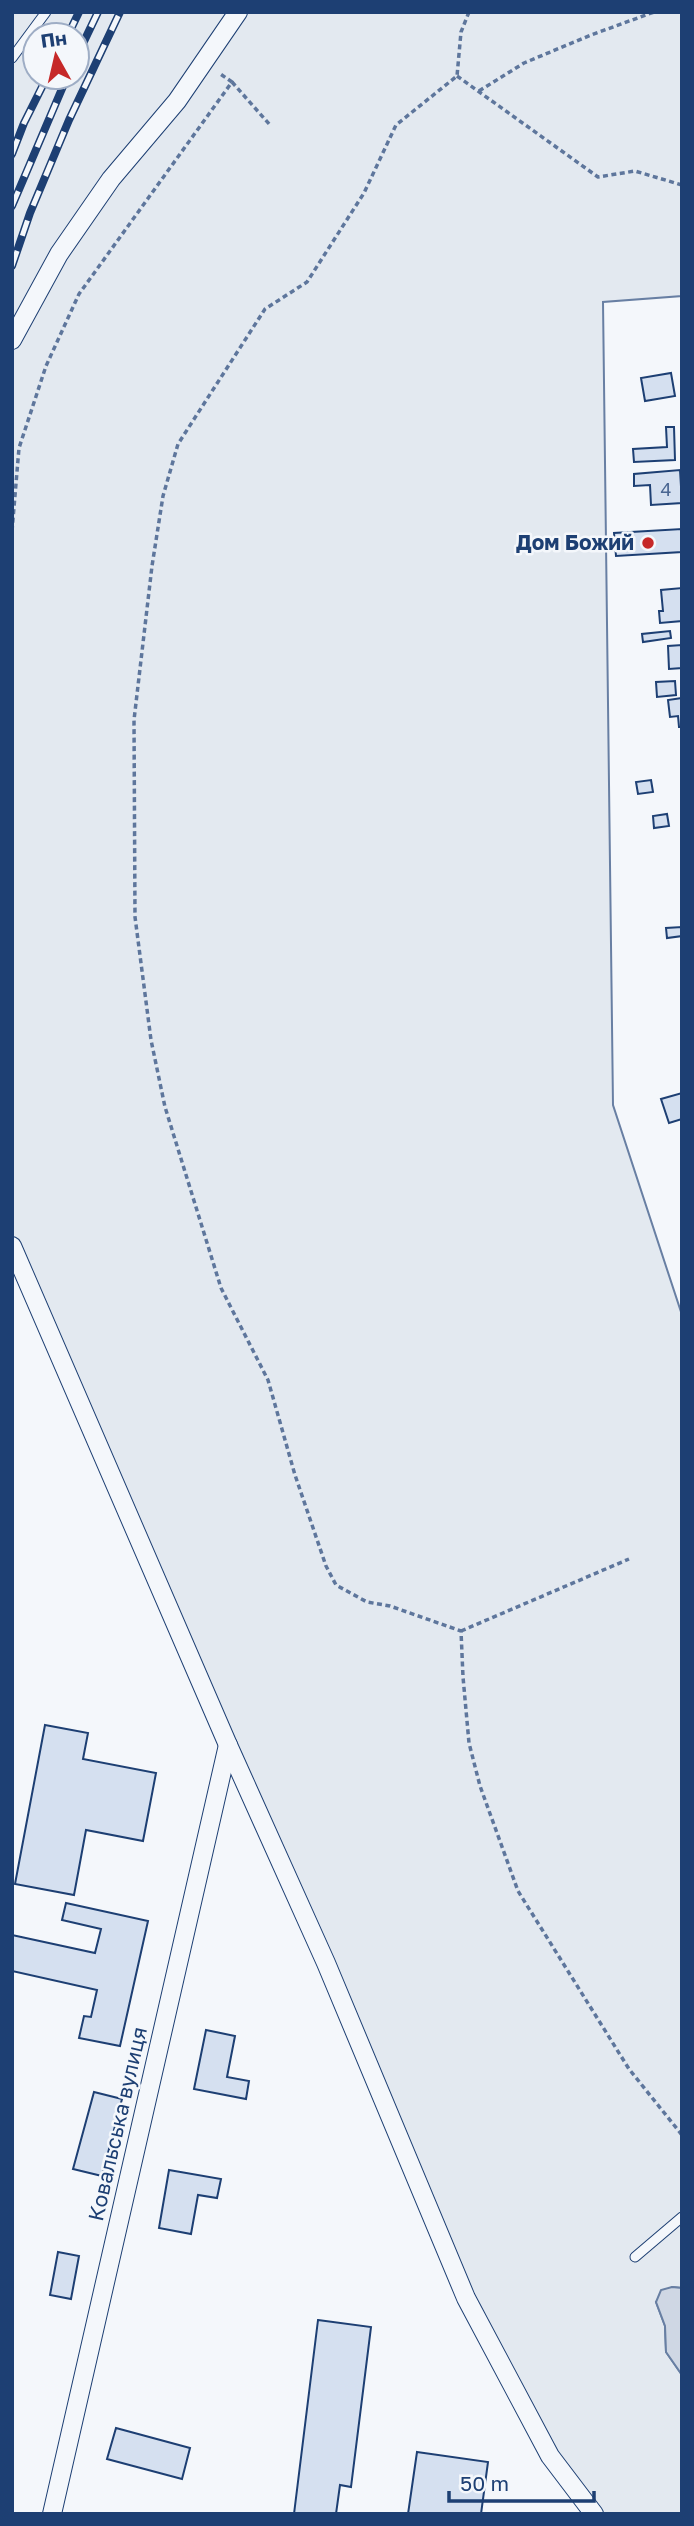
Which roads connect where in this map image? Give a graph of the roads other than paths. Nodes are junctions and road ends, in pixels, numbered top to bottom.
1 (47, 12) edge
2 (238, 12) edge
3 (12, 58) edge
4 (12, 340) edge
5 (12, 1246) edge
6 (228, 1745) junction
7 (682, 2217) edge
8 (635, 2257) dead end
9 (52, 2514) edge
10 (594, 2514) edge

1 - 3 lane
2 - 4 street
5 - 6 street
6 - 9 street, Ковальська вулиця
6 - 10 street
7 - 8 lane

